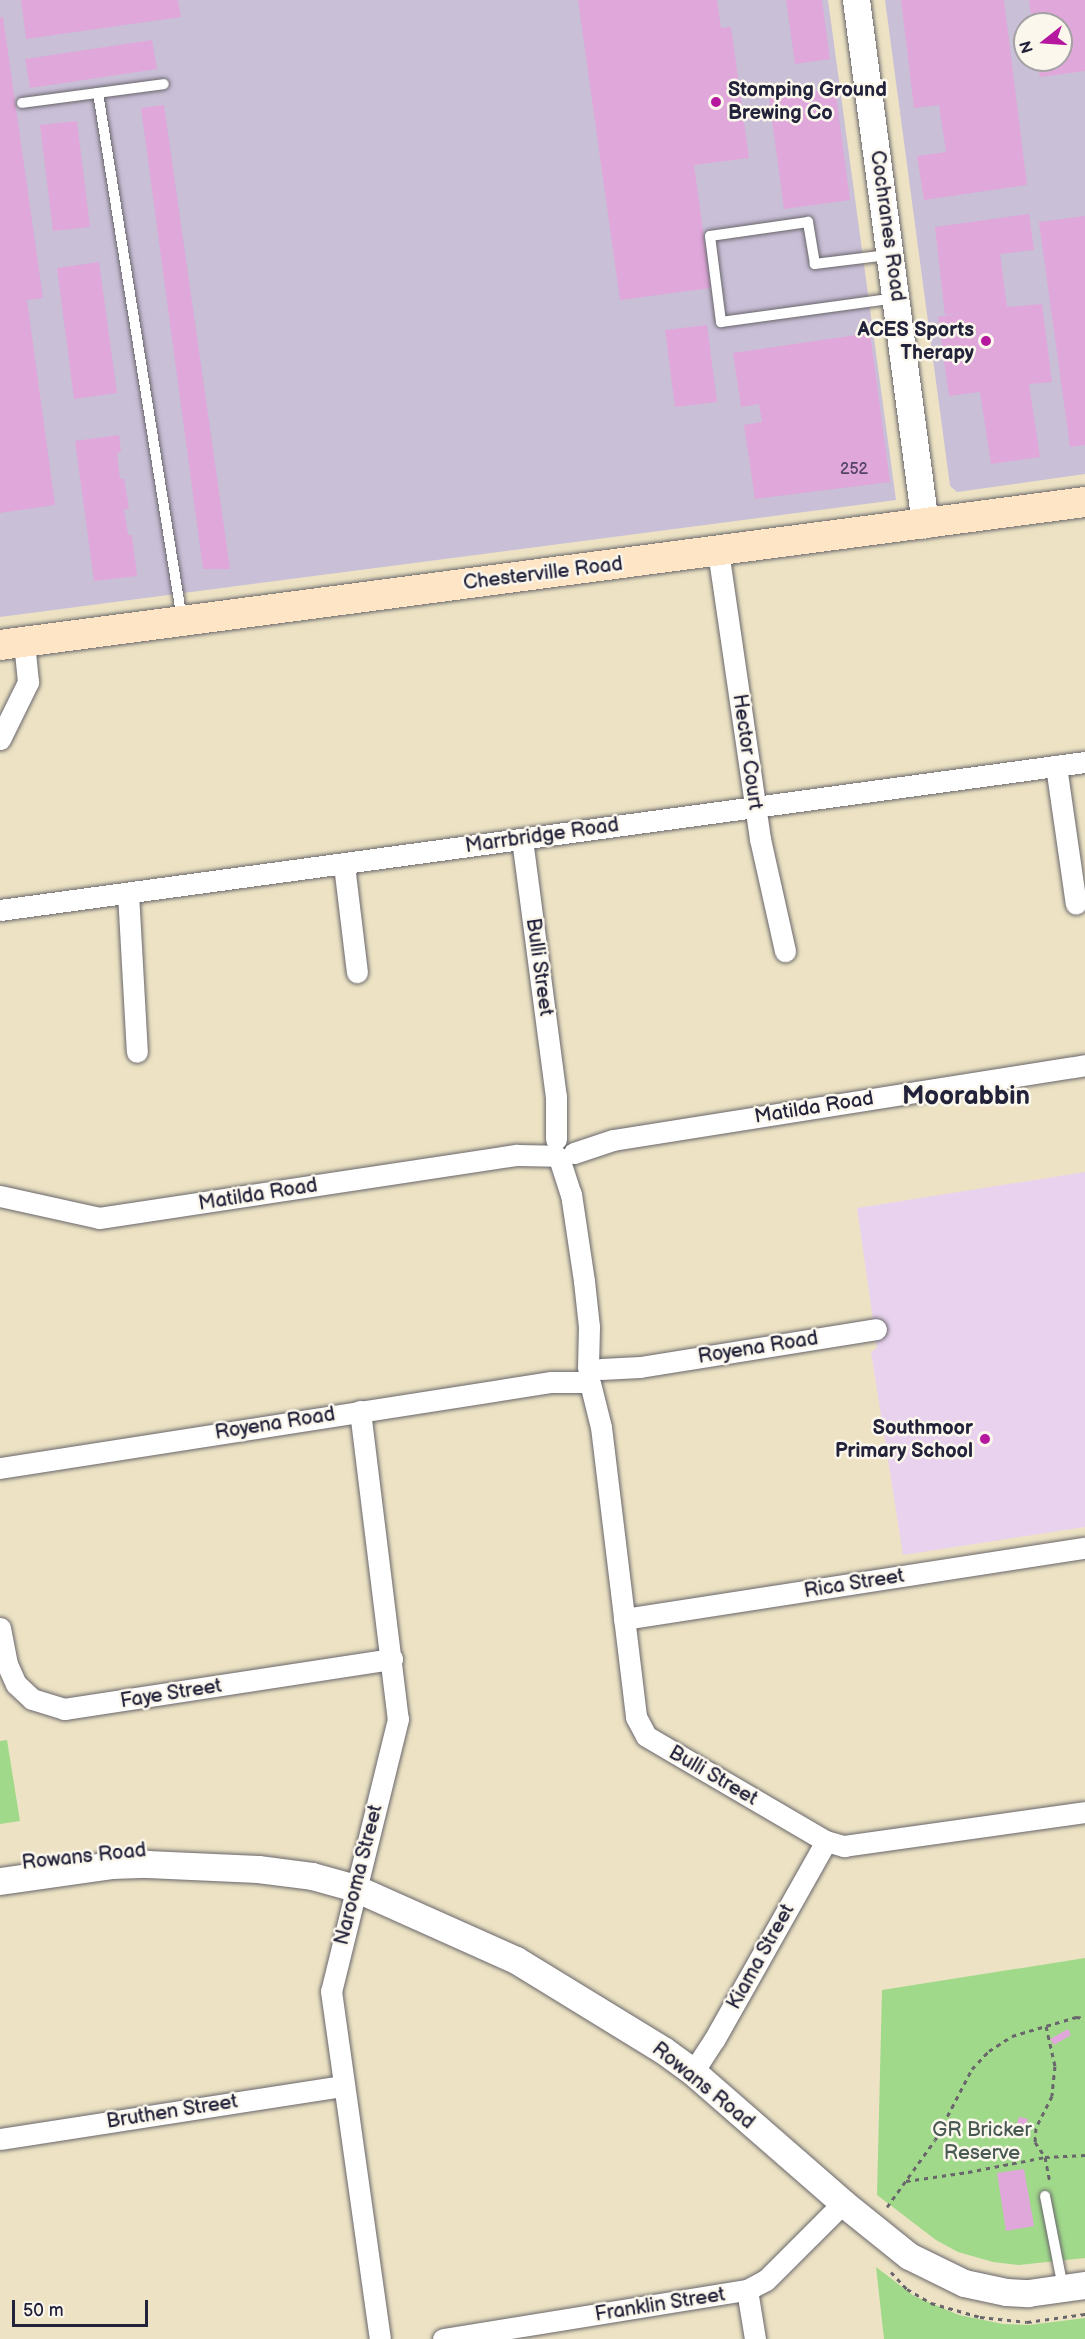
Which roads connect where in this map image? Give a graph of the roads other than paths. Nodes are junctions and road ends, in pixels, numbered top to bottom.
1 (856, 0) edge
2 (164, 84) dead end
3 (98, 93) junction
4 (22, 103) dead end
5 (890, 255) junction
6 (897, 298) junction
7 (1085, 502) edge
8 (924, 524) junction
9 (718, 551) junction
10 (182, 621) junction
11 (12, 643) edge
12 (0, 739) edge
13 (1085, 762) edge
14 (1056, 766) junction
15 (754, 806) junction
16 (522, 839) junction
17 (344, 865) junction
18 (128, 893) junction
19 (1076, 904) dead end
20 (0, 910) edge
21 (785, 951) dead end
22 (357, 972) dead end
23 (137, 1052) dead end
24 (1085, 1065) edge
25 (564, 1148) junction
26 (0, 1196) edge
27 (876, 1329) dead end
28 (595, 1375) junction
29 (360, 1411) junction
30 (0, 1468) edge
31 (1085, 1548) edge
32 (624, 1619) junction
33 (0, 1628) edge
34 (392, 1659) junction
35 (1085, 1812) edge
36 (826, 1841) junction
37 (237, 1866) junction
38 (0, 1867) edge
39 (0, 1881) edge
40 (355, 1888) junction
41 (693, 2072) junction
42 (344, 2086) junction
43 (0, 2139) edge
44 (1045, 2196) road end
45 (848, 2207) junction
46 (1074, 2287) edge
47 (747, 2290) junction
48 (503, 2334) edge
49 (380, 2339) edge
50 (443, 2339) edge
51 (755, 2339) edge

1 - 5 street, Cochranes Road
2 - 3 lane
3 - 4 lane
3 - 10 lane
5 - 6 street, Cochranes Road
5 - 6 lane
6 - 8 street, Cochranes Road
7 - 8 main road, Chesterville Road
8 - 9 main road, Chesterville Road
9 - 10 main road, Chesterville Road
9 - 15 street, Hector Court
10 - 11 main road, Chesterville Road
11 - 12 street
13 - 14 street, Marrbridge Road
14 - 15 street, Marrbridge Road
14 - 19 street
15 - 16 street, Marrbridge Road
15 - 21 street, Hector Court
16 - 17 street, Marrbridge Road
16 - 25 street, Bulli Street
17 - 18 street, Marrbridge Road
17 - 22 street
18 - 20 street, Marrbridge Road
18 - 23 street
24 - 25 street, Matilda Road
25 - 26 street, Matilda Road
25 - 28 street, Bulli Street
27 - 28 street, Royena Road
28 - 29 street, Royena Road
28 - 32 street, Bulli Street
29 - 30 street, Royena Road
29 - 34 street, Narooma Street
31 - 32 street, Rica Street
32 - 36 street, Bulli Street
33 - 34 street, Faye Street
34 - 40 street, Narooma Street
35 - 36 street, Bulli Street
36 - 41 street, Kiama Street
37 - 38 street, Rowans Road
37 - 39 street, Rowans Road
37 - 40 street, Rowans Road
40 - 41 street, Rowans Road
40 - 42 street, Narooma Street
41 - 45 street, Rowans Road
42 - 43 street, Bruthen Street
42 - 49 street, Narooma Street
44 - 46 lane
45 - 46 street, Rowans Road
45 - 47 street, Franklin Street
47 - 48 street, Franklin Street
47 - 51 street
48 - 50 street, Franklin Street

